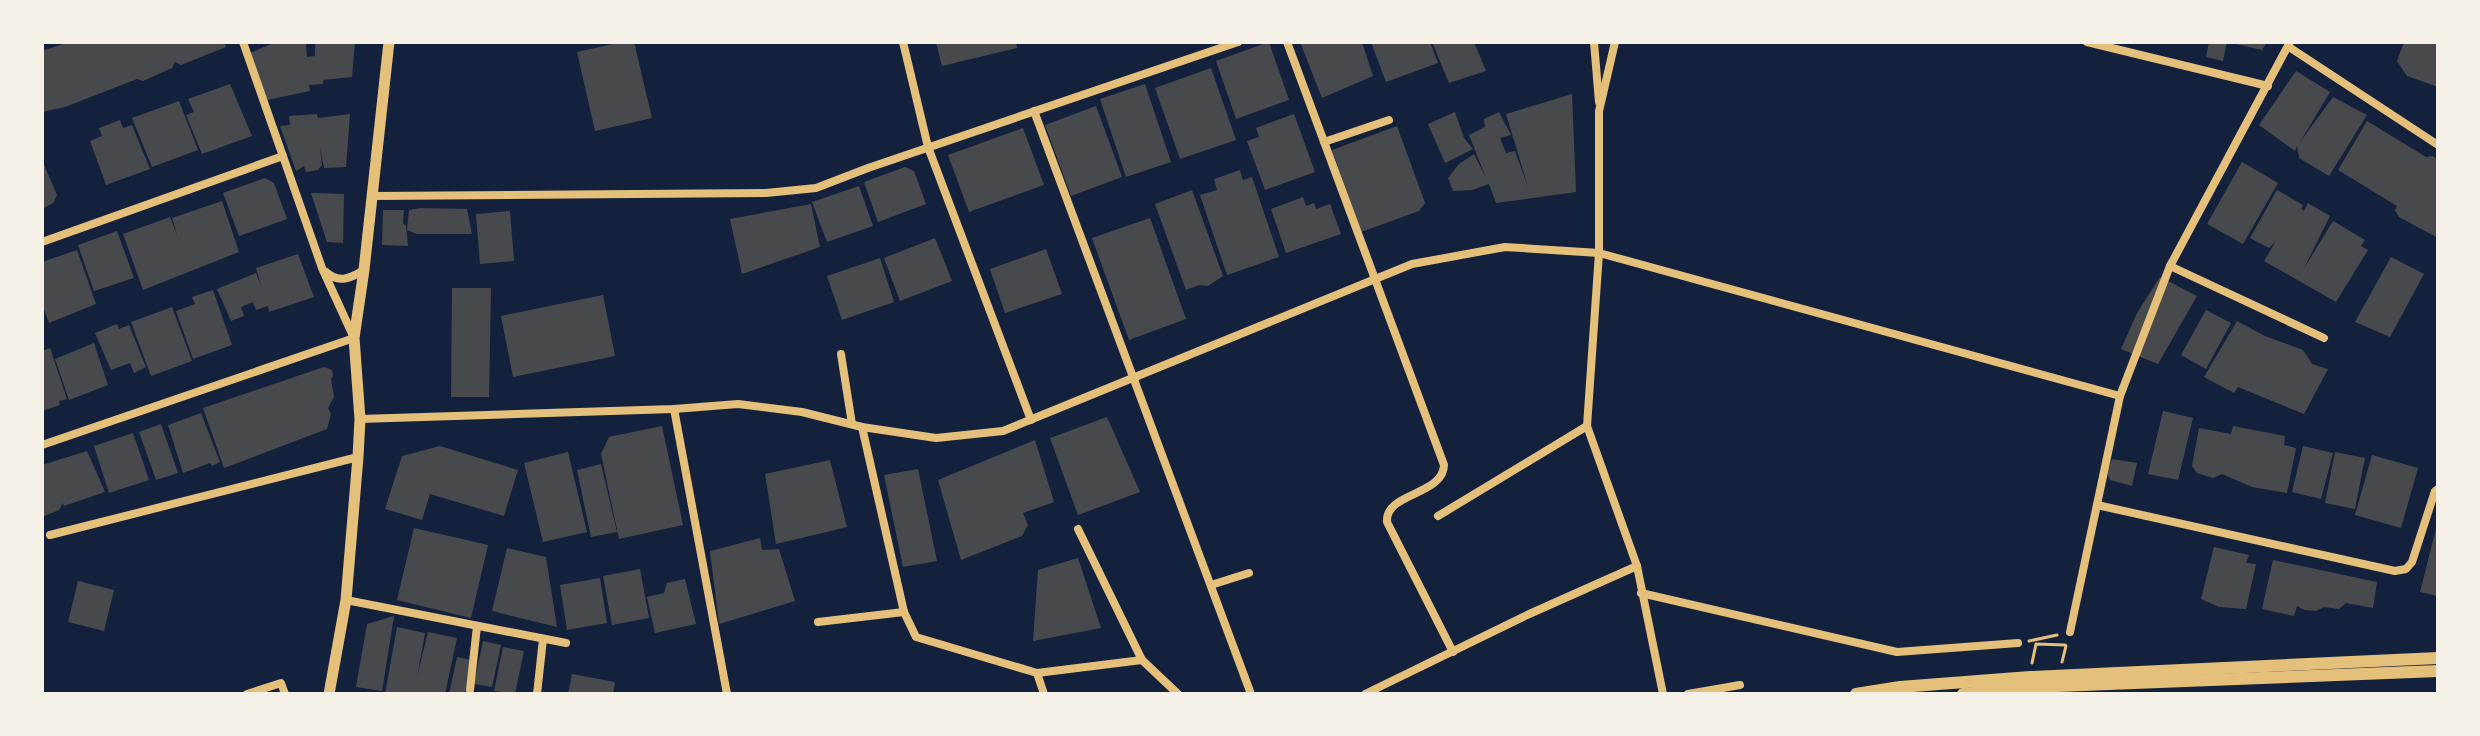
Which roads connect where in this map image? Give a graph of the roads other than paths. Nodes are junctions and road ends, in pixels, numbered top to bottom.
1 (243, 42) edge
2 (389, 42) edge
3 (903, 42) edge
4 (1238, 42) edge
5 (1287, 42) edge
6 (1594, 42) edge
7 (1615, 42) edge
8 (2087, 42) edge
9 (2289, 44) edge
10 (2268, 86) junction
11 (1034, 111) junction
12 (1599, 111) junction
13 (1389, 120) dead end
14 (1324, 142) junction
15 (2438, 145) edge
16 (928, 147) junction
17 (283, 156) junction
18 (372, 196) junction
19 (42, 242) edge
20 (1599, 253) junction
21 (2170, 266) junction
22 (322, 268) junction
23 (364, 270) junction
24 (1374, 279) junction
25 (354, 338) junction
26 (2324, 338) dead end
27 (841, 354) dead end
28 (1133, 380) junction
29 (2120, 396) junction
30 (674, 409) junction
31 (360, 419) junction
32 (1031, 420) junction
33 (852, 424) junction
34 (1587, 426) junction
35 (862, 427) junction
36 (42, 445) edge
37 (358, 457) junction
38 (2438, 489) edge
39 (2097, 505) junction
40 (1438, 516) dead end
41 (1078, 529) dead end
42 (50, 535) dead end
43 (1637, 566) junction
44 (1249, 573) dead end
45 (1211, 585) junction
46 (1641, 593) junction
47 (346, 600) junction
48 (904, 612) junction
49 (818, 622) dead end
50 (477, 626) junction
51 (2070, 632) road end
52 (543, 639) junction
53 (566, 643) dead end
54 (2018, 643) road end
55 (1453, 652) junction
56 (2438, 658) edge
57 (1142, 660) junction
58 (2438, 671) edge
59 (1037, 673) junction
60 (1740, 685) dead end
61 (470, 690) dead end
62 (247, 694) edge
63 (285, 694) edge
64 (329, 694) edge
65 (537, 694) edge
66 (727, 694) edge
67 (1044, 694) edge
68 (1178, 694) edge
69 (1251, 694) edge
70 (1365, 694) edge
71 (1663, 694) edge
72 (1688, 694) edge
73 (1856, 694) edge
74 (1963, 694) edge

1 - 17 street
2 - 18 main road
3 - 16 street
4 - 11 street
5 - 14 street
6 - 12 street
7 - 12 street
8 - 10 street
9 - 10 street
9 - 15 street
10 - 21 street
11 - 16 street
11 - 28 street
12 - 20 street
13 - 14 street
14 - 24 street
16 - 18 street
16 - 32 street
17 - 19 street
17 - 22 street
18 - 23 main road
20 - 24 street
20 - 29 street
20 - 34 street
21 - 26 street
21 - 29 street
22 - 23 street
22 - 25 street
23 - 25 main road
24 - 28 street
24 - 55 street
25 - 31 main road
25 - 36 street
27 - 33 street
28 - 32 street
28 - 45 street
29 - 39 street
30 - 31 street
30 - 33 street
30 - 66 street
31 - 37 main road
32 - 35 street
33 - 35 street
34 - 40 street
34 - 43 street
35 - 48 street
37 - 42 street
37 - 47 main road
38 - 39 street
39 - 51 street
41 - 57 street
43 - 46 street
43 - 55 street
44 - 45 street
45 - 69 street
46 - 54 street
46 - 71 street
47 - 50 street
47 - 64 main road
48 - 49 street
48 - 59 street
50 - 52 street
50 - 61 street
52 - 53 street
52 - 65 street
55 - 70 street
56 - 73 highway
57 - 59 street
57 - 68 street
58 - 74 highway
59 - 67 street
60 - 72 street
62 - 63 street

